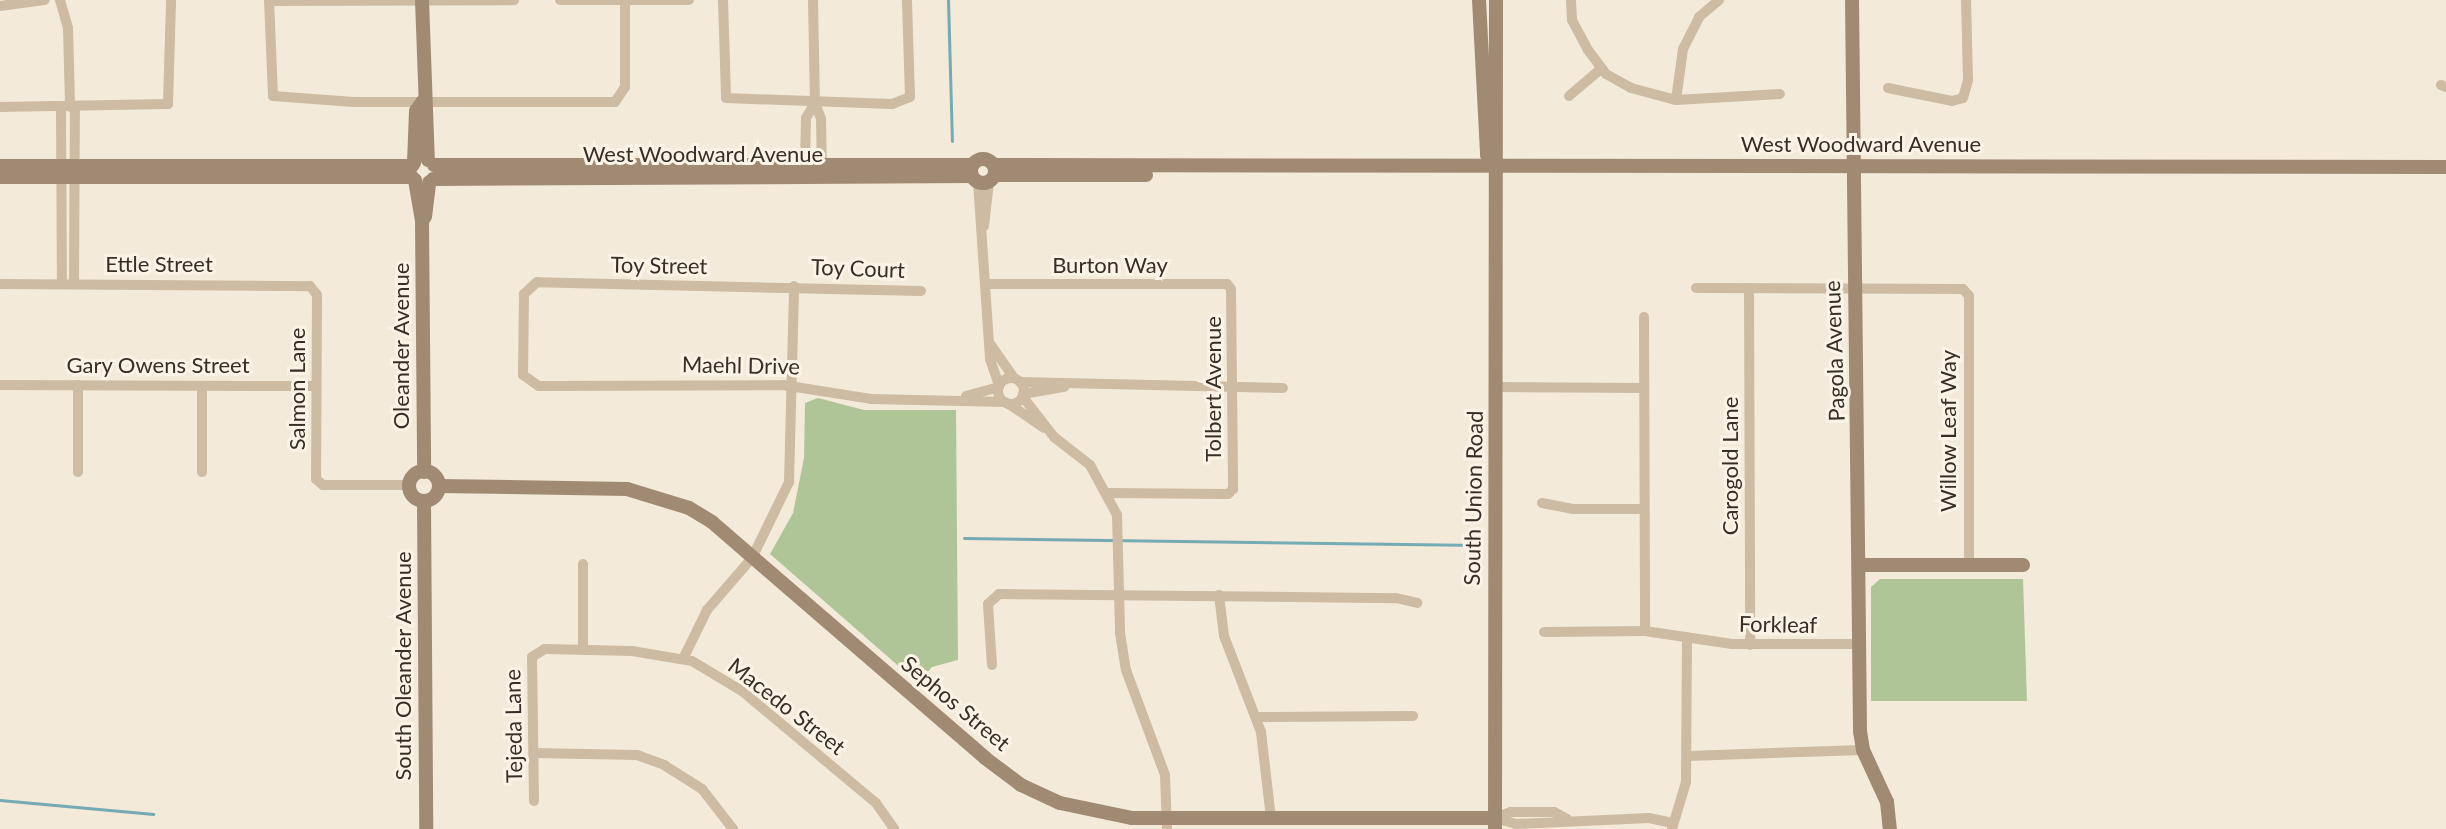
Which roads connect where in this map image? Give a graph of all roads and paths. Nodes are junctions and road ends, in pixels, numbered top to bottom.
1 (45, 0) edge
2 (60, 0) edge
3 (171, 0) edge
4 (269, 0) edge
5 (422, 0) edge
6 (514, 0) edge
7 (560, 0) edge
8 (625, 0) edge
9 (689, 0) edge
10 (723, 0) edge
11 (813, 0) edge
12 (907, 0) edge
13 (1479, 0) edge
14 (1496, 0) edge
15 (1571, 0) edge
16 (1852, 0) edge
17 (1966, 0) edge
18 (1713, 2) edge
19 (0, 6) edge
20 (1602, 68) junction
21 (1888, 88) dead end
22 (1780, 94) dead end
23 (1569, 96) dead end
24 (1676, 100) junction
25 (423, 101) junction
26 (815, 103) junction
27 (0, 107) edge
28 (69, 107) junction
29 (0, 166) edge
30 (1852, 166) junction
31 (1495, 167) junction
32 (2446, 167) edge
33 (60, 171) junction
34 (76, 171) junction
35 (422, 171) junction
36 (805, 171) junction
37 (822, 171) junction
38 (983, 174) junction
39 (0, 177) edge
40 (60, 252) junction
41 (74, 254) junction
42 (68, 283) junction
43 (0, 284) edge
44 (988, 284) junction
45 (794, 286) junction
46 (1853, 287) junction
47 (1696, 288) dead end
48 (1749, 288) junction
49 (315, 289) joint
50 (1231, 289) joint
51 (921, 291) dead end
52 (1644, 317) dead end
53 (991, 345) junction
54 (1017, 380) junction
55 (529, 382) joint
56 (0, 385) edge
57 (78, 385) junction
58 (202, 386) junction
59 (316, 386) junction
60 (792, 386) junction
61 (999, 386) junction
62 (1066, 387) junction
63 (1496, 387) junction
64 (1235, 388) junction
65 (1283, 388) dead end
66 (1644, 388) junction
67 (1044, 393) junction
68 (1023, 395) junction
69 (952, 400) junction
70 (1007, 403) junction
71 (1033, 409) junction
72 (1046, 429) junction
73 (78, 472) dead end
74 (202, 472) dead end
75 (424, 472) junction
76 (410, 485) junction
77 (439, 486) junction
78 (1108, 493) junction
79 (424, 502) junction
80 (1542, 503) dead end
81 (1644, 509) junction
82 (752, 558) junction
83 (583, 564) dead end
84 (1860, 565) junction
85 (1969, 565) junction
86 (2023, 565) dead end
87 (1118, 594) junction
88 (1219, 595) junction
89 (1417, 603) dead end
90 (1645, 631) junction
91 (1544, 632) dead end
92 (1692, 637) junction
93 (1859, 644) junction
94 (1750, 645) junction
95 (583, 648) junction
96 (537, 652) joint
97 (683, 659) junction
98 (992, 665) dead end
99 (1413, 716) dead end
100 (1256, 717) junction
101 (1863, 750) junction
102 (534, 753) junction
103 (1688, 756) junction
104 (534, 801) dead end
105 (1271, 818) junction
106 (1167, 823) edge
107 (1495, 824) edge
108 (1567, 824) edge
109 (1672, 826) edge
110 (426, 829) edge
111 (733, 829) edge
112 (894, 829) edge
113 (1890, 829) edge

1 - 19 street
2 - 28 street
3 - 28 street
4 - 5 street
4 - 25 street
5 - 6 street
5 - 25 street, Oleander Avenue
7 - 8 street
8 - 9 street
8 - 25 street
10 - 26 street
11 - 26 street
12 - 26 street
13 - 31 street, South Union Road
14 - 31 street, South Union Road
15 - 20 street
16 - 30 street, Pagola Avenue
17 - 21 street
18 - 24 street
20 - 23 street
20 - 24 street
22 - 24 street
25 - 35 street, Oleander Avenue
26 - 36 street
26 - 37 street
27 - 28 street
28 - 33 street
28 - 34 street
29 - 33 street, West Woodward Avenue
30 - 31 street, West Woodward Avenue
30 - 32 street, West Woodward Avenue
30 - 46 street, Pagola Avenue
31 - 38 street, West Woodward Avenue
31 - 63 street, South Union Road
33 - 34 street, West Woodward Avenue
33 - 39 street, West Woodward Avenue
33 - 40 street
34 - 35 street, West Woodward Avenue
34 - 41 street
35 - 36 street, West Woodward Avenue
35 - 75 street, Oleander Avenue
36 - 37 street, West Woodward Avenue
37 - 38 street, West Woodward Avenue
38 - 44 street
40 - 41 street
40 - 42 street
41 - 42 street
42 - 43 street, Ettle Street
42 - 49 street, Ettle Street
44 - 50 street, Burton Way
44 - 53 street
45 - 51 street, Toy Court
45 - 55 street, Toy Street
45 - 60 street
46 - 48 street
46 - 84 street, Pagola Avenue
46 - 85 street, Willow Leaf Way
47 - 48 street
48 - 94 street, Carogold Lane
49 - 59 street, Salmon Lane
50 - 64 street, Tolbert Avenue
52 - 66 street
53 - 54 street
53 - 61 street
54 - 61 street, Maehl Drive
54 - 62 street
54 - 68 street
55 - 60 street, Maehl Drive
56 - 57 street, Gary Owens Street
57 - 58 street, Gary Owens Street
57 - 73 street
58 - 59 street, Gary Owens Street
58 - 74 street
59 - 76 street, Salmon Lane
60 - 69 street, Maehl Drive
60 - 82 street
61 - 69 street, Maehl Drive
61 - 70 street
62 - 64 street
62 - 67 street
63 - 66 street
63 - 107 street, South Union Road
64 - 65 street
64 - 78 street, Tolbert Avenue
66 - 81 street
67 - 68 street
67 - 71 street
68 - 70 street
68 - 71 street
69 - 70 street, Maehl Drive
70 - 72 street
71 - 72 street
72 - 78 street
75 - 76 street
75 - 77 street
76 - 79 street
77 - 79 street
77 - 82 street, Sephos Street
78 - 87 street
79 - 110 street, South Oleander Avenue
80 - 81 street
81 - 90 street
82 - 97 street
82 - 106 street, Sephos Street
83 - 95 street
84 - 85 street
84 - 93 street, Pagola Avenue
85 - 86 street
87 - 88 street
87 - 98 street
87 - 106 street
88 - 89 street
88 - 100 street
90 - 91 street, Forkleaf
90 - 92 street, Forkleaf
92 - 94 street, Forkleaf
92 - 103 street
93 - 94 street, Forkleaf
93 - 101 street, Pagola Avenue
95 - 96 street, Macedo Street
95 - 97 street, Macedo Street
96 - 102 street, Tejeda Lane
97 - 112 street, Macedo Street
99 - 100 street
100 - 105 street
101 - 103 street
101 - 113 street
102 - 104 street, Tejeda Lane
102 - 111 street
103 - 109 street
105 - 106 street, Sephos Street
105 - 107 street, Sephos Street
107 - 108 street
108 - 109 street

